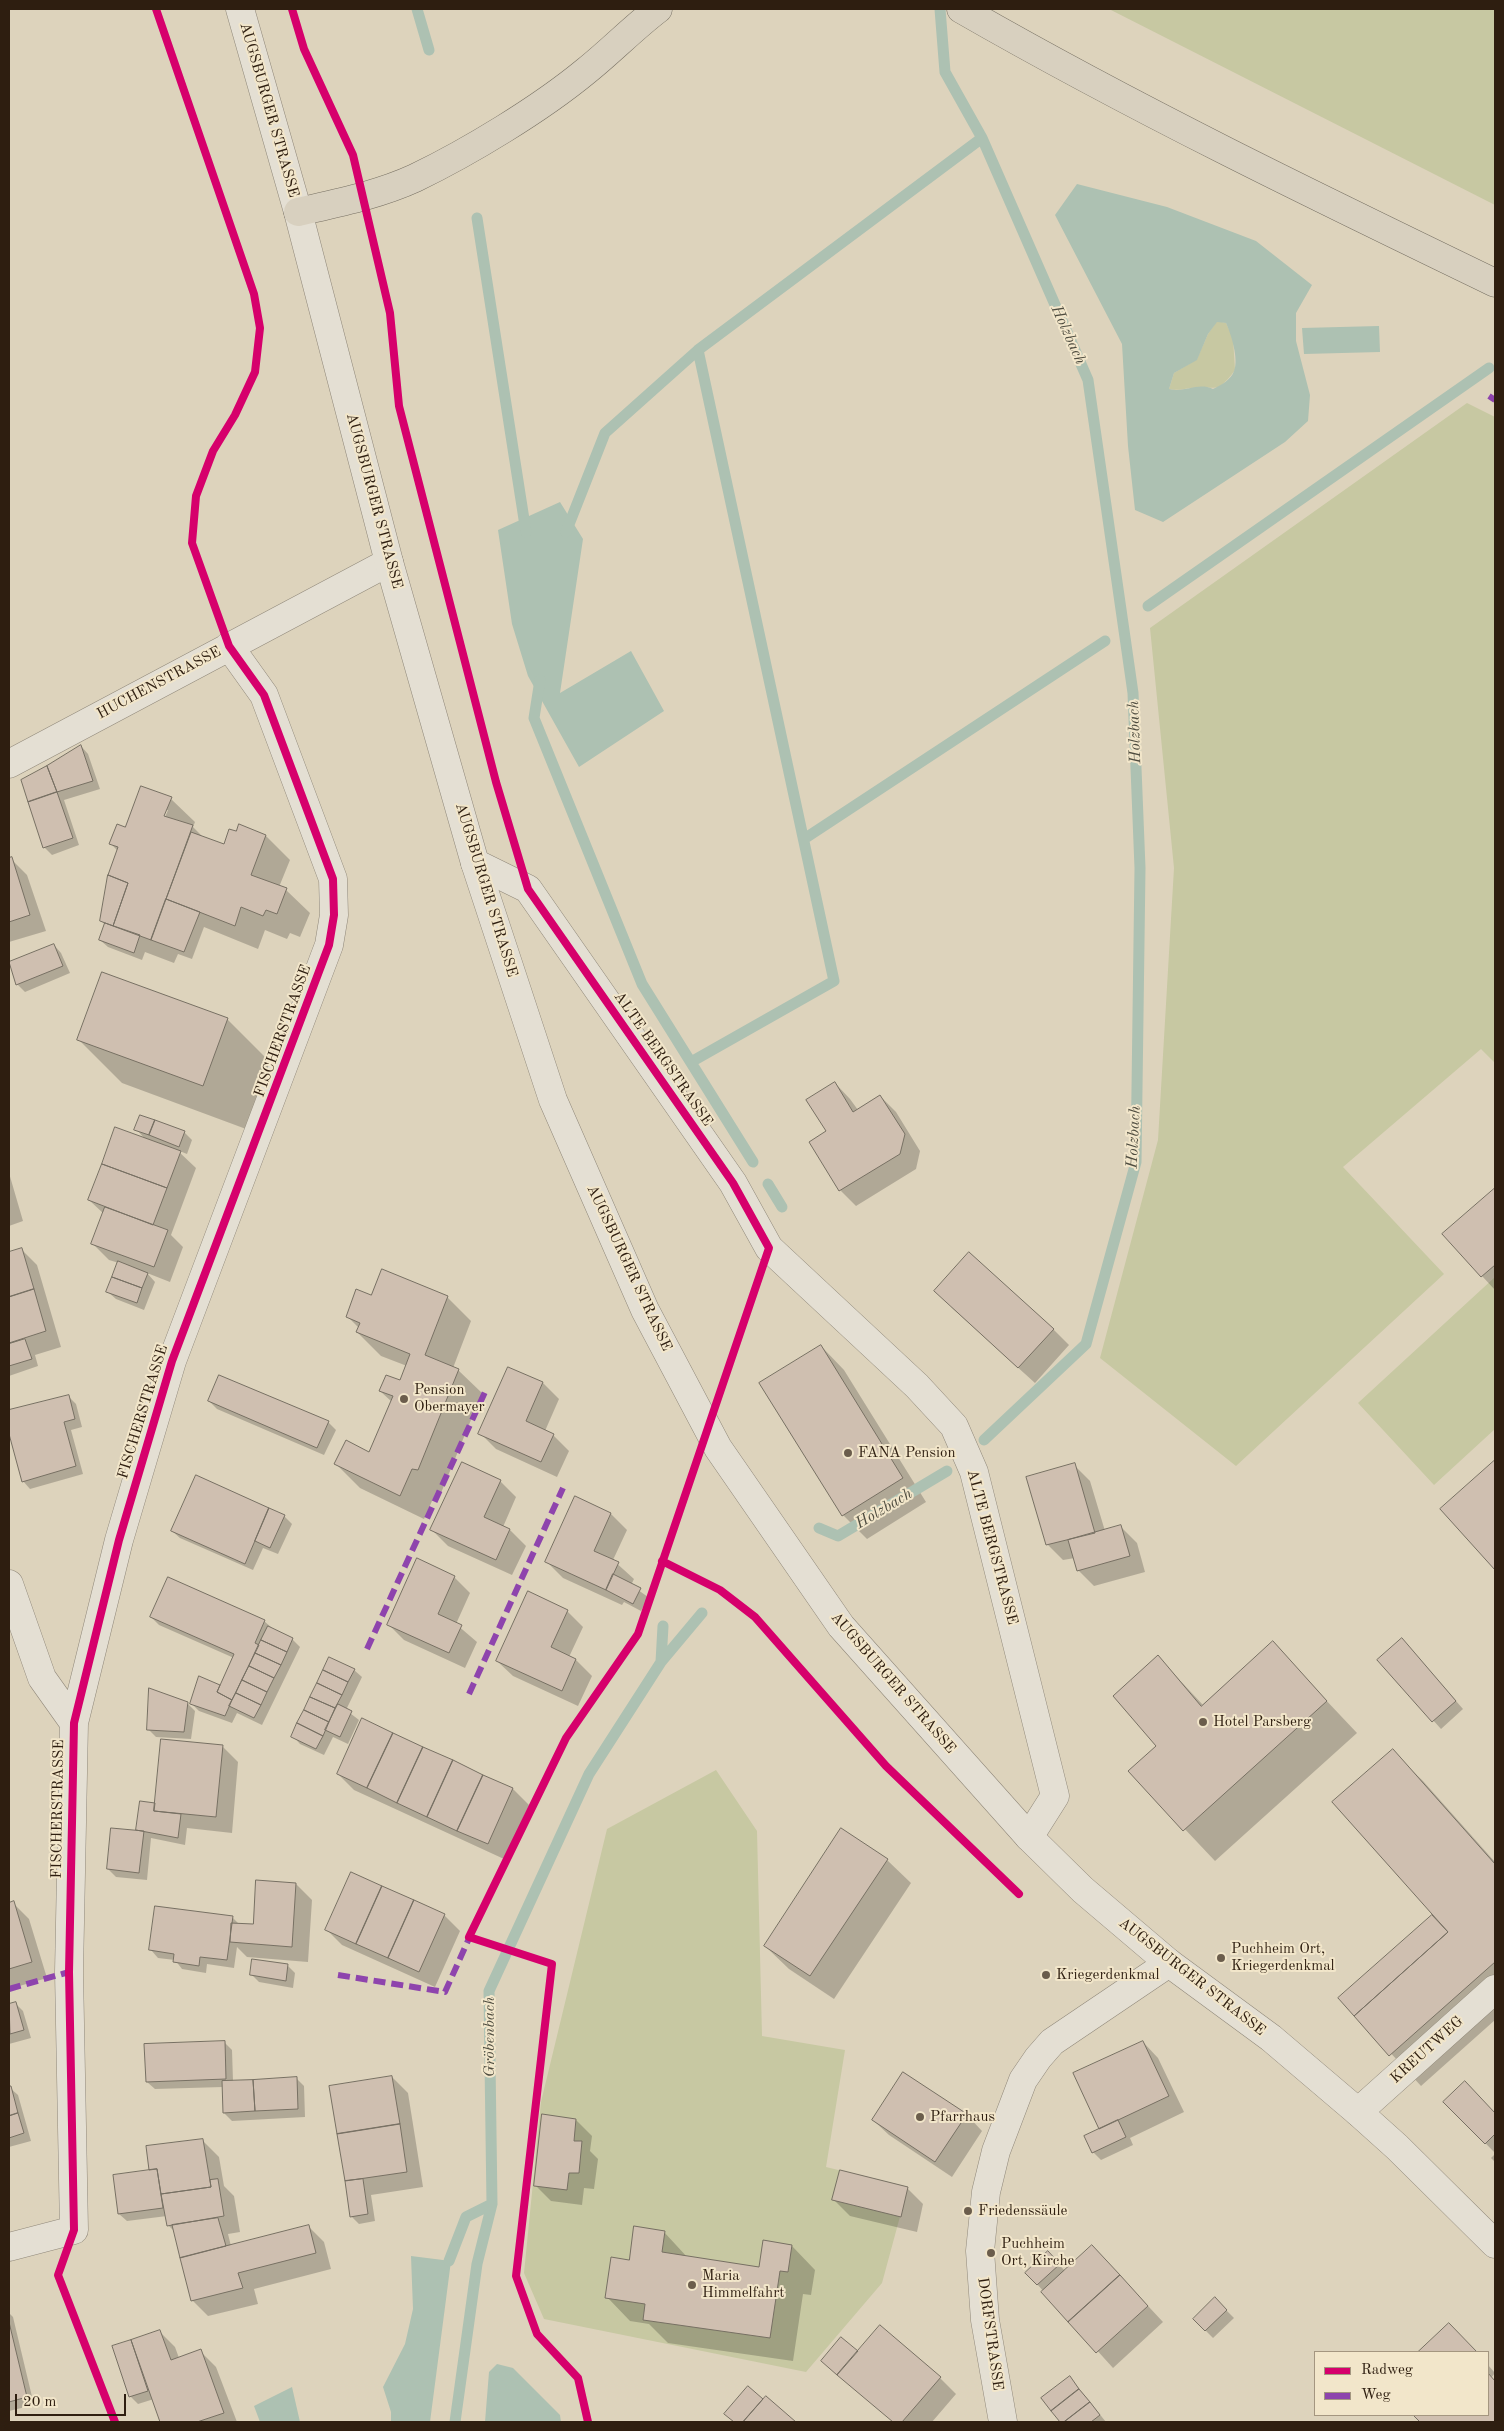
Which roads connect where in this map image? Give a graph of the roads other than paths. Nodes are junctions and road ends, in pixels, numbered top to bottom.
1 (240, 9) edge
2 (658, 9) edge
3 (961, 9) edge
4 (634, 20) edge
5 (298, 212) junction
6 (1495, 283) edge
7 (389, 562) junction
8 (229, 646) junction
9 (9, 764) edge
10 (475, 863) junction
11 (9, 1584) edge
12 (74, 1723) junction
13 (1029, 1837) junction
14 (1169, 1963) junction
15 (1495, 1989) edge
16 (1358, 2112) junction
17 (1495, 2244) edge
18 (9, 2247) edge
19 (1003, 2422) edge

1 - 5 street, AUGSBURGER STRASSE
2 - 4 main road
3 - 6 main road
4 - 5 main road
5 - 7 street, AUGSBURGER STRASSE
7 - 8 street, HUCHENSTRASSE
7 - 10 street, AUGSBURGER STRASSE
8 - 9 street, HUCHENSTRASSE
8 - 12 street, FISCHERSTRASSE
10 - 13 street, AUGSBURGER STRASSE
10 - 13 street, ALTE BERGSTRASSE
11 - 12 street
12 - 18 street, FISCHERSTRASSE
13 - 14 street, AUGSBURGER STRASSE
14 - 16 street, AUGSBURGER STRASSE
14 - 19 street, DORFSTRASSE
15 - 16 street, KREUTWEG
16 - 17 street, AUGSBURGER STRASSE

